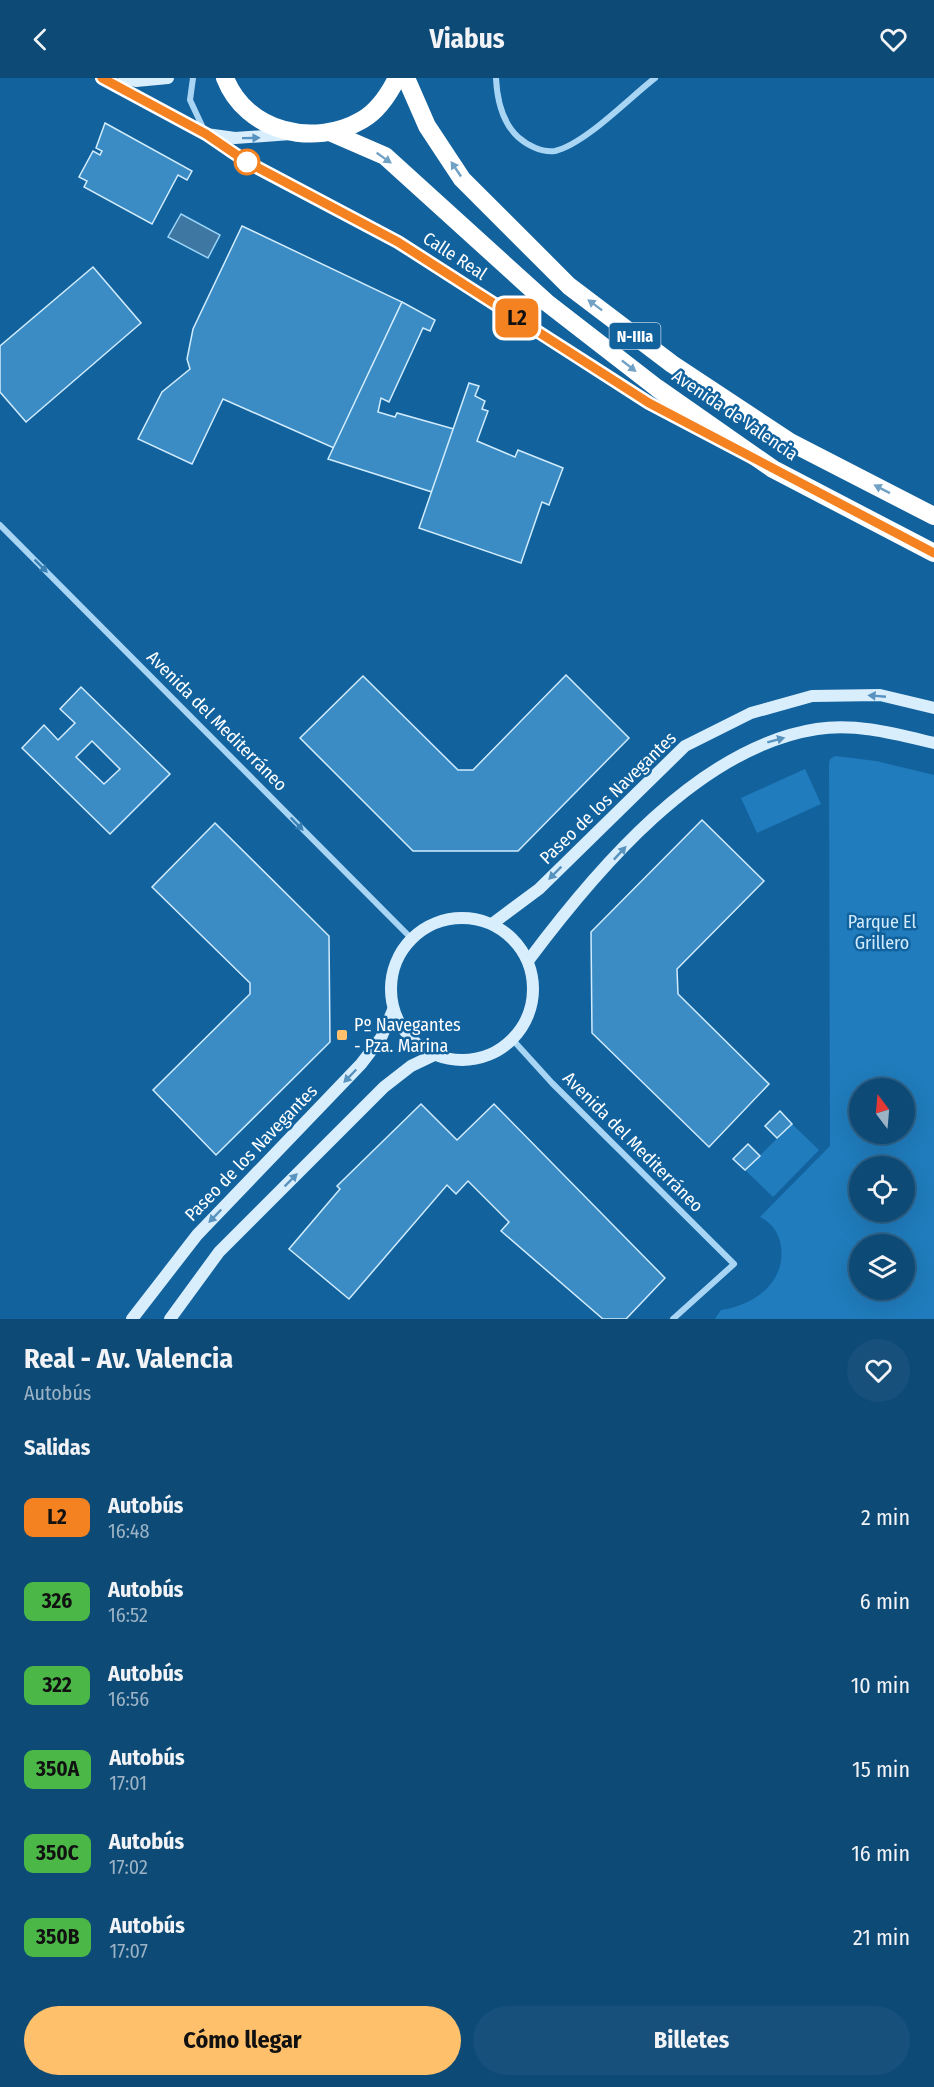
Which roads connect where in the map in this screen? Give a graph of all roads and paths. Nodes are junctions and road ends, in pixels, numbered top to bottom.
1 (102, 78) edge
2 (124, 78) edge
3 (168, 78) edge
4 (193, 78) edge
5 (225, 78) edge
6 (397, 78) edge
7 (406, 78) edge
8 (496, 78) edge
9 (655, 78) edge
10 (332, 133) junction
11 (206, 134) junction
12 (295, 134) junction
13 (773, 469) junction
14 (934, 516) edge
15 (0, 525) edge
16 (934, 553) edge
17 (934, 708) edge
18 (934, 744) edge
19 (492, 924) junction
20 (411, 938) junction
21 (528, 960) junction
22 (393, 1010) junction
23 (512, 1039) junction
24 (434, 1055) junction
25 (132, 1319) edge
26 (170, 1319) edge
27 (673, 1319) edge

1 - 11 main road, Calle Real
2 - 3 main road
4 - 11 street
5 - 12 highway, N-IIIa
6 - 10 highway, N-IIIa
14 -> 7 highway, Avenida de Valencia / N-IIIa
8 - 9 street
10 - 12 highway, N-IIIa
10 -> 13 highway, Avenida de Valencia / N-IIIa
11 -> 12 main road, Calle Real
11 - 13 street, Calle Real
13 - 16 highway, Avenida de Valencia / N-IIIa
15 -> 20 street, Avenida del Mediterráneo
17 -> 19 main road, Paseo de los Navegantes
21 -> 18 main road
19 - 20 main road
19 - 21 main road
20 - 22 main road
21 - 23 main road
22 - 24 main road
22 -> 25 main road, Paseo de los Navegantes
23 - 24 main road
23 - 27 street, Avenida del Mediterráneo
26 -> 24 main road

